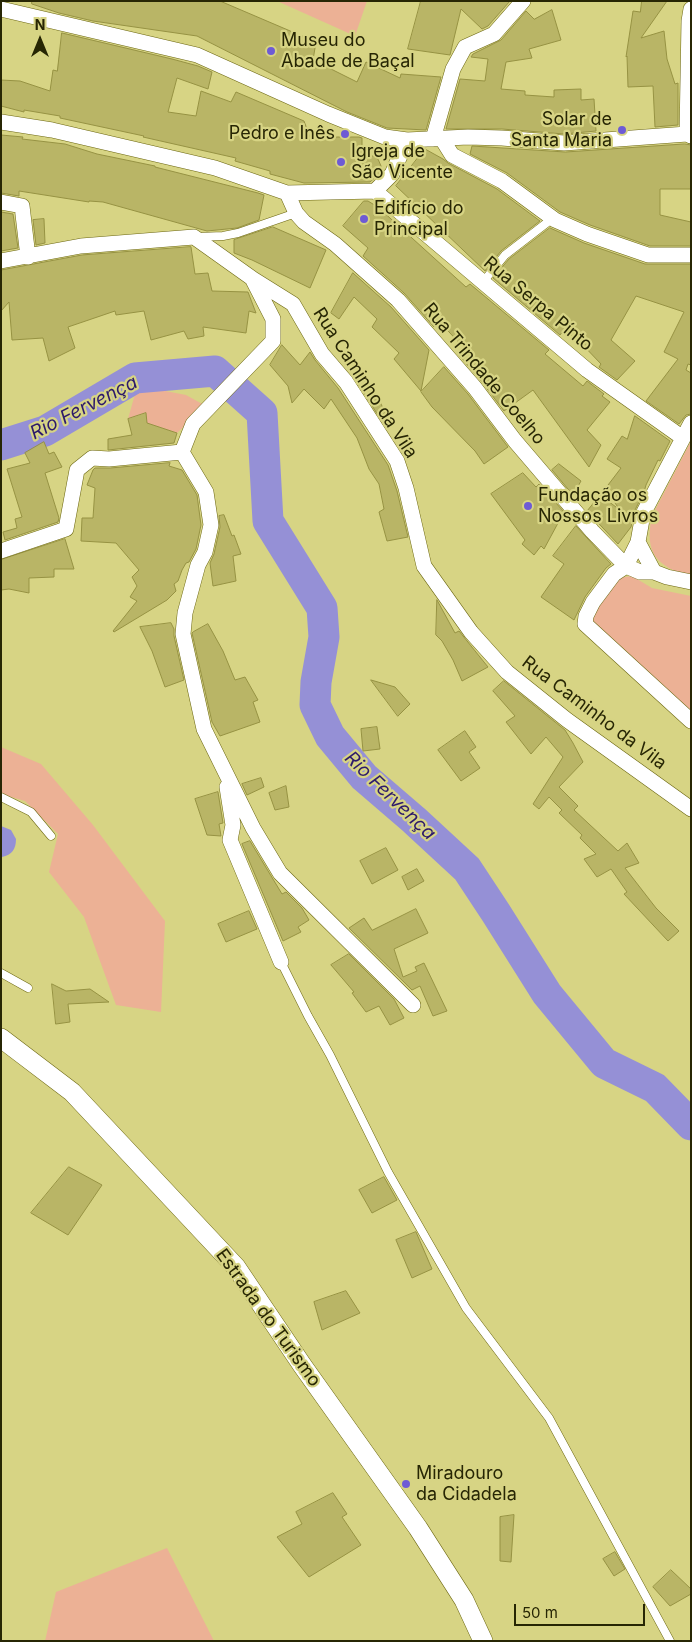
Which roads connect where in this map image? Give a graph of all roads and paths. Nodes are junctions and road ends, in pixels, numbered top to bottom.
1 (524, 3) edge
2 (1, 9) edge
3 (691, 10) edge
4 (1, 122) edge
5 (689, 135) edge
6 (438, 139) junction
7 (407, 140) junction
8 (375, 191) junction
9 (287, 192) junction
10 (1, 202) edge
11 (296, 213) junction
12 (553, 218) junction
13 (194, 237) junction
14 (691, 255) edge
15 (28, 257) junction
16 (1, 261) edge
17 (253, 279) junction
18 (483, 282) junction
19 (691, 424) edge
20 (683, 438) junction
21 (182, 452) junction
22 (638, 542) junction
23 (1, 551) edge
24 (626, 566) junction
25 (654, 572) junction
26 (691, 582) edge
27 (691, 721) edge
28 (225, 773) junction
29 (1, 797) edge
30 (691, 809) edge
31 (51, 836) dead end
32 (281, 962) joint
33 (1, 973) edge
34 (28, 988) dead end
35 (413, 1004) dead end
36 (1, 1038) edge
37 (483, 1641) edge
38 (670, 1641) edge

1 - 6 street
2 - 7 street
3 - 5 street
4 - 9 street
5 - 6 street
6 - 7 street
6 - 12 street
7 - 8 street
8 - 9 street
8 - 18 street, Rua Serpa Pínto
9 - 11 street, Rua Trindade Coelho
10 - 15 street
11 - 13 lane
11 - 24 street, Rua Trindade Coelho
12 - 14 street
12 - 18 lane
13 - 15 street
13 - 17 street, Rua Caminho da Vila
15 - 16 street
17 - 21 street
17 - 30 street, Rua Caminho da Vila
18 - 20 street, Rua Serpa Pínto
19 - 20 street
20 - 22 street
21 - 23 street
21 - 28 street
22 - 24 street
22 - 25 street
24 - 25 street
24 - 27 street
25 - 26 street
28 - 32 street
28 - 35 street
29 - 31 lane
32 - 38 lane
33 - 34 lane
36 - 37 street, Estrada do Turismo

